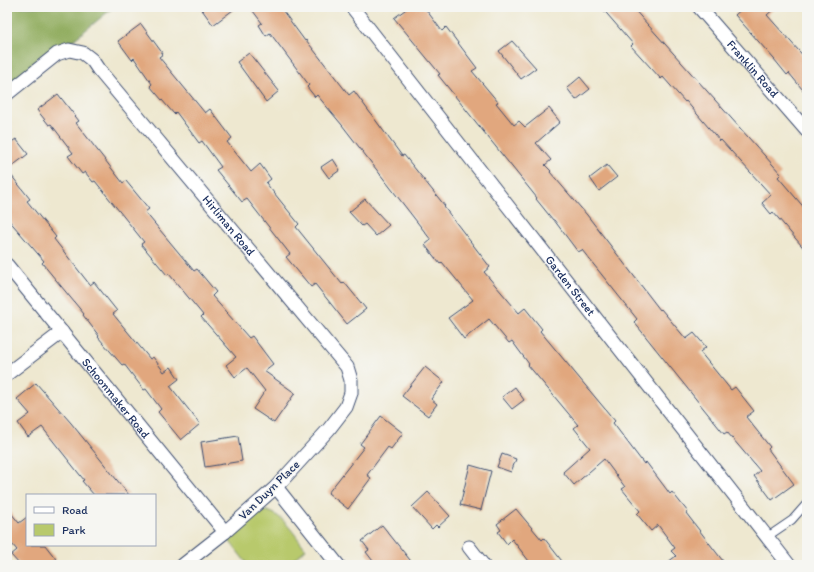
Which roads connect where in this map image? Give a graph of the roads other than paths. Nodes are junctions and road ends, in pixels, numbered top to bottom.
1 (352, 7) edge
2 (699, 7) edge
3 (7, 94) edge
4 (807, 130) edge
5 (7, 265) edge
6 (62, 332) junction
7 (7, 374) edge
8 (346, 407) joint
9 (276, 487) junction
10 (807, 503) edge
11 (225, 532) junction
12 (767, 537) junction
13 (469, 547) dead end
14 (183, 565) edge
15 (338, 565) edge
16 (483, 565) edge
17 (789, 565) edge

1 - 12 street, Garden Street
2 - 4 street, Franklin Road
3 - 8 street, Hirliman Road
5 - 6 street, Schoonmaker Road
6 - 7 street
6 - 11 street, Schoonmaker Road
8 - 9 street, Van Duyn Place
9 - 11 street, Van Duyn Place
9 - 15 street
10 - 12 lane
11 - 14 street, Van Duyn Place
12 - 17 street, Garden Street
13 - 16 street

